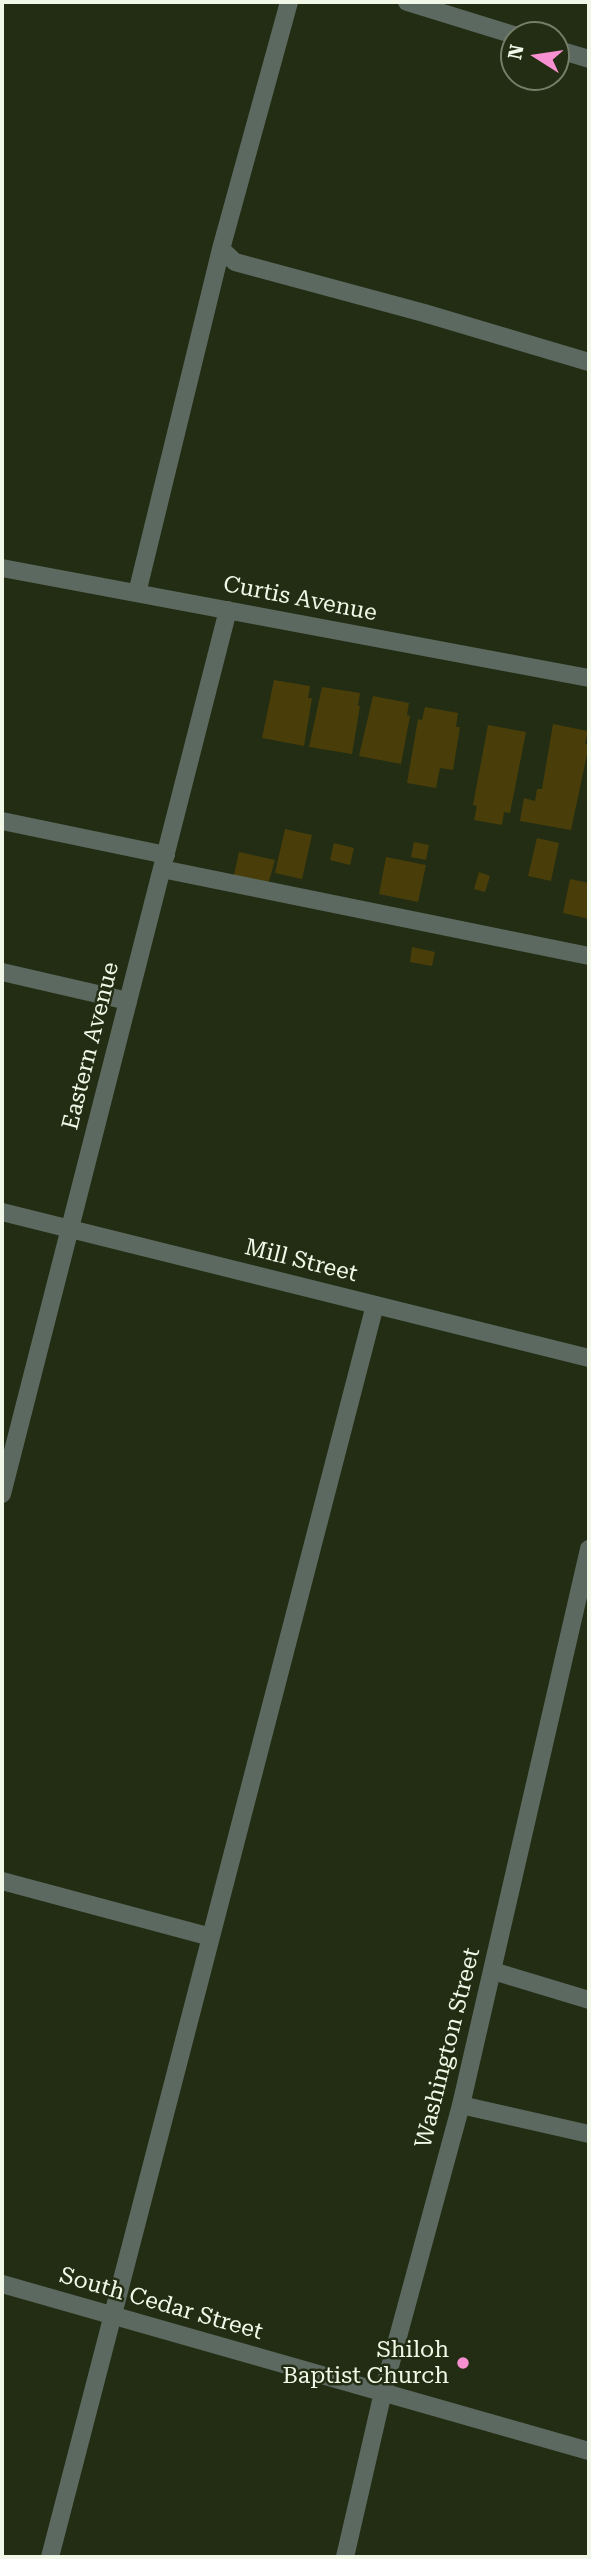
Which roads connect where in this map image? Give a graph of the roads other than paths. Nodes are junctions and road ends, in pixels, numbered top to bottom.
1 (289, 2) edge
2 (407, 2) edge
3 (500, 32) edge
4 (570, 53) edge
5 (589, 59) edge
6 (221, 249) junction
7 (589, 362) edge
8 (2, 568) edge
9 (137, 593) junction
10 (228, 610) junction
11 (589, 678) edge
12 (2, 821) edge
13 (164, 862) junction
14 (589, 956) edge
15 (2, 972) edge
16 (128, 1002) junction
17 (2, 1212) edge
18 (70, 1229) junction
19 (375, 1305) junction
20 (589, 1358) edge
21 (2, 1494) edge
22 (589, 1549) edge
23 (2, 1881) edge
24 (211, 1937) junction
25 (493, 1971) junction
26 (589, 2000) edge
27 (461, 2105) junction
28 (589, 2134) edge
29 (2, 2284) edge
30 (113, 2315) junction
31 (383, 2392) junction
32 (589, 2451) edge
33 (50, 2557) edge
34 (345, 2557) edge

1 - 6 street
2 - 3 street
4 - 5 street
6 - 7 street
6 - 9 street
8 - 9 street, Curtis Avenue
9 - 10 street, Curtis Avenue
10 - 11 street, Curtis Avenue
10 - 13 street, Eastern Avenue
12 - 13 street
13 - 14 street
13 - 16 street, Eastern Avenue
15 - 16 street
16 - 18 street, Eastern Avenue
17 - 18 street, Mill Street
18 - 19 street, Mill Street
18 - 21 street, Eastern Avenue
19 - 20 street, Mill Street
19 - 24 street
22 - 25 street, Washington Street
23 - 24 street
24 - 30 street
25 - 26 street
25 - 27 street, Washington Street
27 - 28 street
27 - 31 street, Washington Street
29 - 30 street, South Cedar Street
30 - 31 street, South Cedar Street
30 - 33 street
31 - 32 street, South Cedar Street
31 - 34 street, Washington Street

